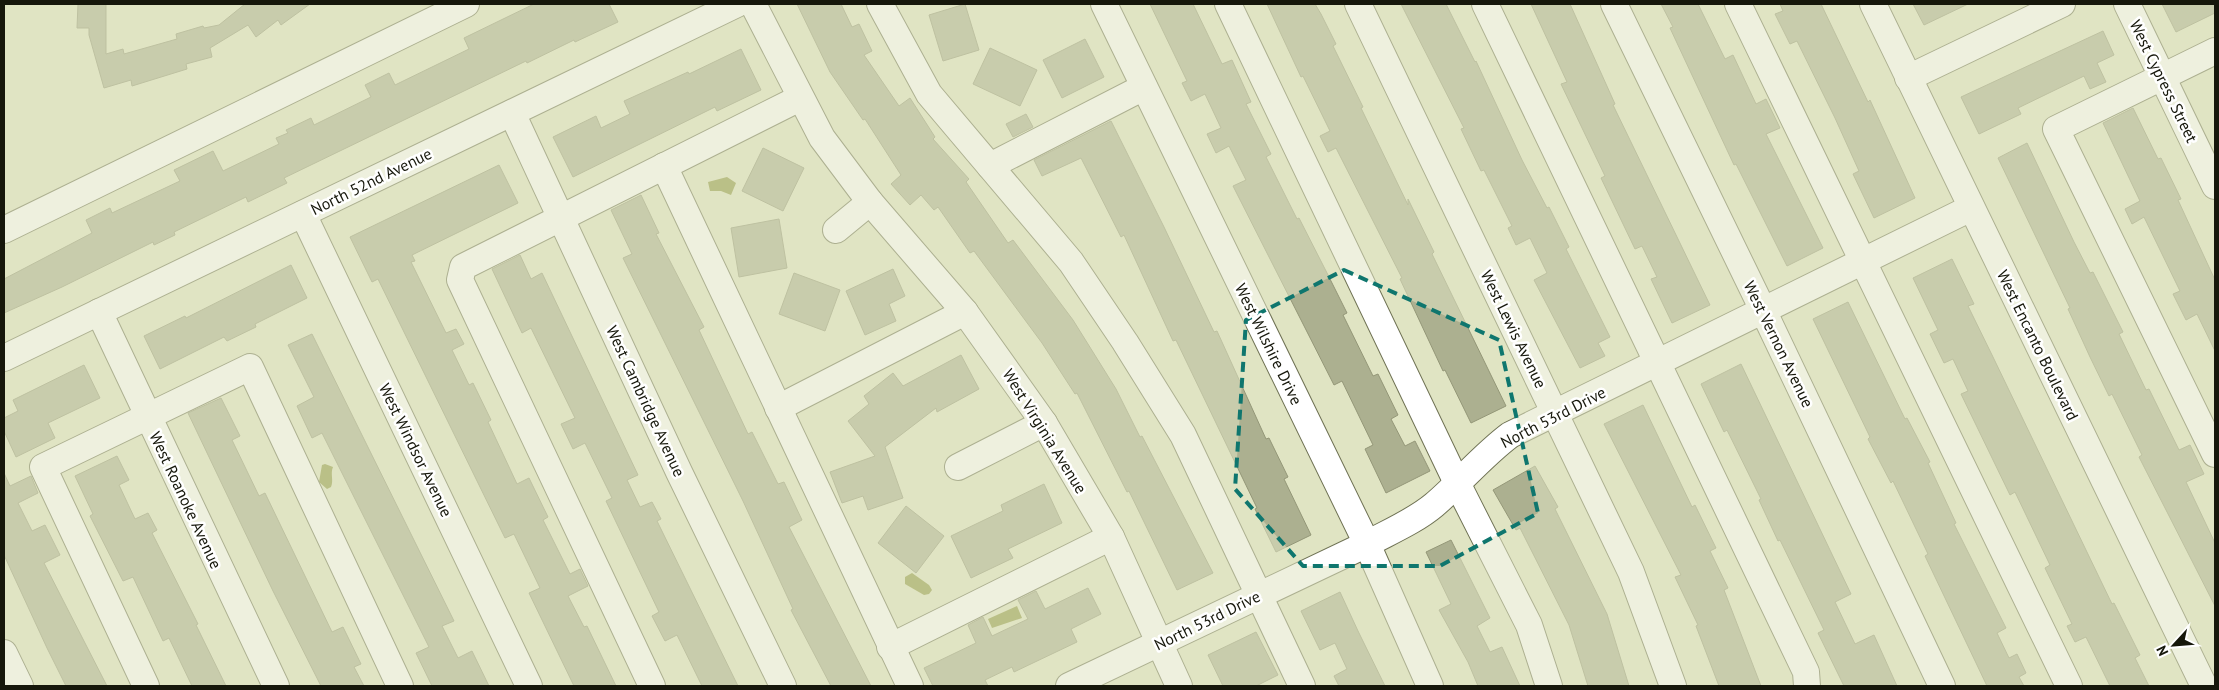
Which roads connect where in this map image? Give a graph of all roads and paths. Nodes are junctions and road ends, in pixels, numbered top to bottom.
1 (466, 4) edge
2 (737, 4) edge
3 (753, 4) edge
4 (880, 4) edge
5 (1104, 4) edge
6 (1228, 4) edge
7 (1358, 4) edge
8 (1485, 4) edge
9 (1614, 4) edge
10 (1738, 4) edge
11 (1872, 4) edge
12 (2062, 4) edge
13 (2127, 4) edge
14 (2215, 51) edge
15 (2162, 76) junction
16 (1908, 78) junction
17 (1144, 87) junction
18 (800, 98) junction
19 (512, 113) junction
20 (664, 166) junction
21 (990, 166) junction
22 (2215, 186) edge
23 (870, 202) junction
24 (1971, 208) junction
25 (303, 214) junction
26 (560, 217) junction
27 (4, 230) edge
28 (836, 230) dead end
29 (1863, 261) junction
30 (1763, 310) junction
31 (99, 312) junction
32 (965, 312) junction
33 (4, 358) edge
34 (1659, 364) junction
35 (778, 408) junction
36 (1555, 414) junction
37 (147, 416) junction
38 (1044, 423) junction
39 (2215, 454) edge
40 (958, 467) dead end
41 (1457, 484) junction
42 (1111, 537) junction
43 (1367, 544) junction
44 (1259, 595) junction
45 (1159, 643) junction
46 (890, 647) junction
47 (4, 653) edge
48 (20, 686) edge
49 (146, 686) edge
50 (276, 686) edge
51 (400, 686) edge
52 (529, 686) edge
53 (652, 686) edge
54 (783, 686) edge
55 (910, 686) edge
56 (1069, 686) edge
57 (1179, 686) edge
58 (1302, 686) edge
59 (1430, 686) edge
60 (1549, 686) edge
61 (1674, 686) edge
62 (1808, 686) edge
63 (1942, 686) edge
64 (2069, 686) edge
65 (2204, 686) edge

1 - 27 street
2 - 19 street, North 52nd Avenue
3 - 18 street, West Virginia Avenue
4 - 21 street
5 - 17 street, West Wilshire Drive
6 - 41 street
7 - 36 street, West Lewis Avenue
8 - 34 street
9 - 30 street, West Vernon Avenue
10 - 29 street
11 - 16 street, West Encanto Boulevard
12 - 16 street
13 - 15 street, West Cypress Street
14 - 15 street
15 - 22 street, West Cypress Street
15 - 39 street
16 - 24 street, West Encanto Boulevard
17 - 21 street
17 - 43 street, West Wilshire Drive
18 - 20 street
18 - 23 street, West Virginia Avenue
19 - 25 street, North 52nd Avenue
19 - 26 street, West Cambridge Avenue
20 - 26 street
20 - 35 street
21 - 44 street
23 - 28 street
23 - 32 street, West Virginia Avenue
24 - 29 street, North 53rd Drive
24 - 65 street, West Encanto Boulevard
25 - 31 street, North 52nd Avenue
25 - 52 street, West Windsor Avenue
26 - 53 street
26 - 54 street, West Cambridge Avenue
29 - 30 street, North 53rd Drive
29 - 64 street
30 - 34 street, North 53rd Drive
30 - 63 street, West Vernon Avenue
31 - 33 street, North 52nd Avenue
31 - 37 street, West Roanoke Avenue
32 - 35 street
32 - 38 street, West Virginia Avenue
34 - 36 street, North 53rd Drive
34 - 62 street
35 - 46 street
36 - 41 street, North 53rd Drive
36 - 61 street, West Lewis Avenue
37 - 49 street
37 - 50 street, West Roanoke Avenue
37 - 51 street
38 - 40 street
38 - 42 street, West Virginia Avenue
41 - 43 street, North 53rd Drive
41 - 60 street
42 - 45 street, West Virginia Avenue
42 - 46 street
43 - 44 street, North 53rd Drive
43 - 59 street, West Wilshire Drive
44 - 45 street, North 53rd Drive
44 - 58 street
45 - 56 street, North 53rd Drive
45 - 57 street, West Virginia Avenue
46 - 55 street
47 - 48 street

